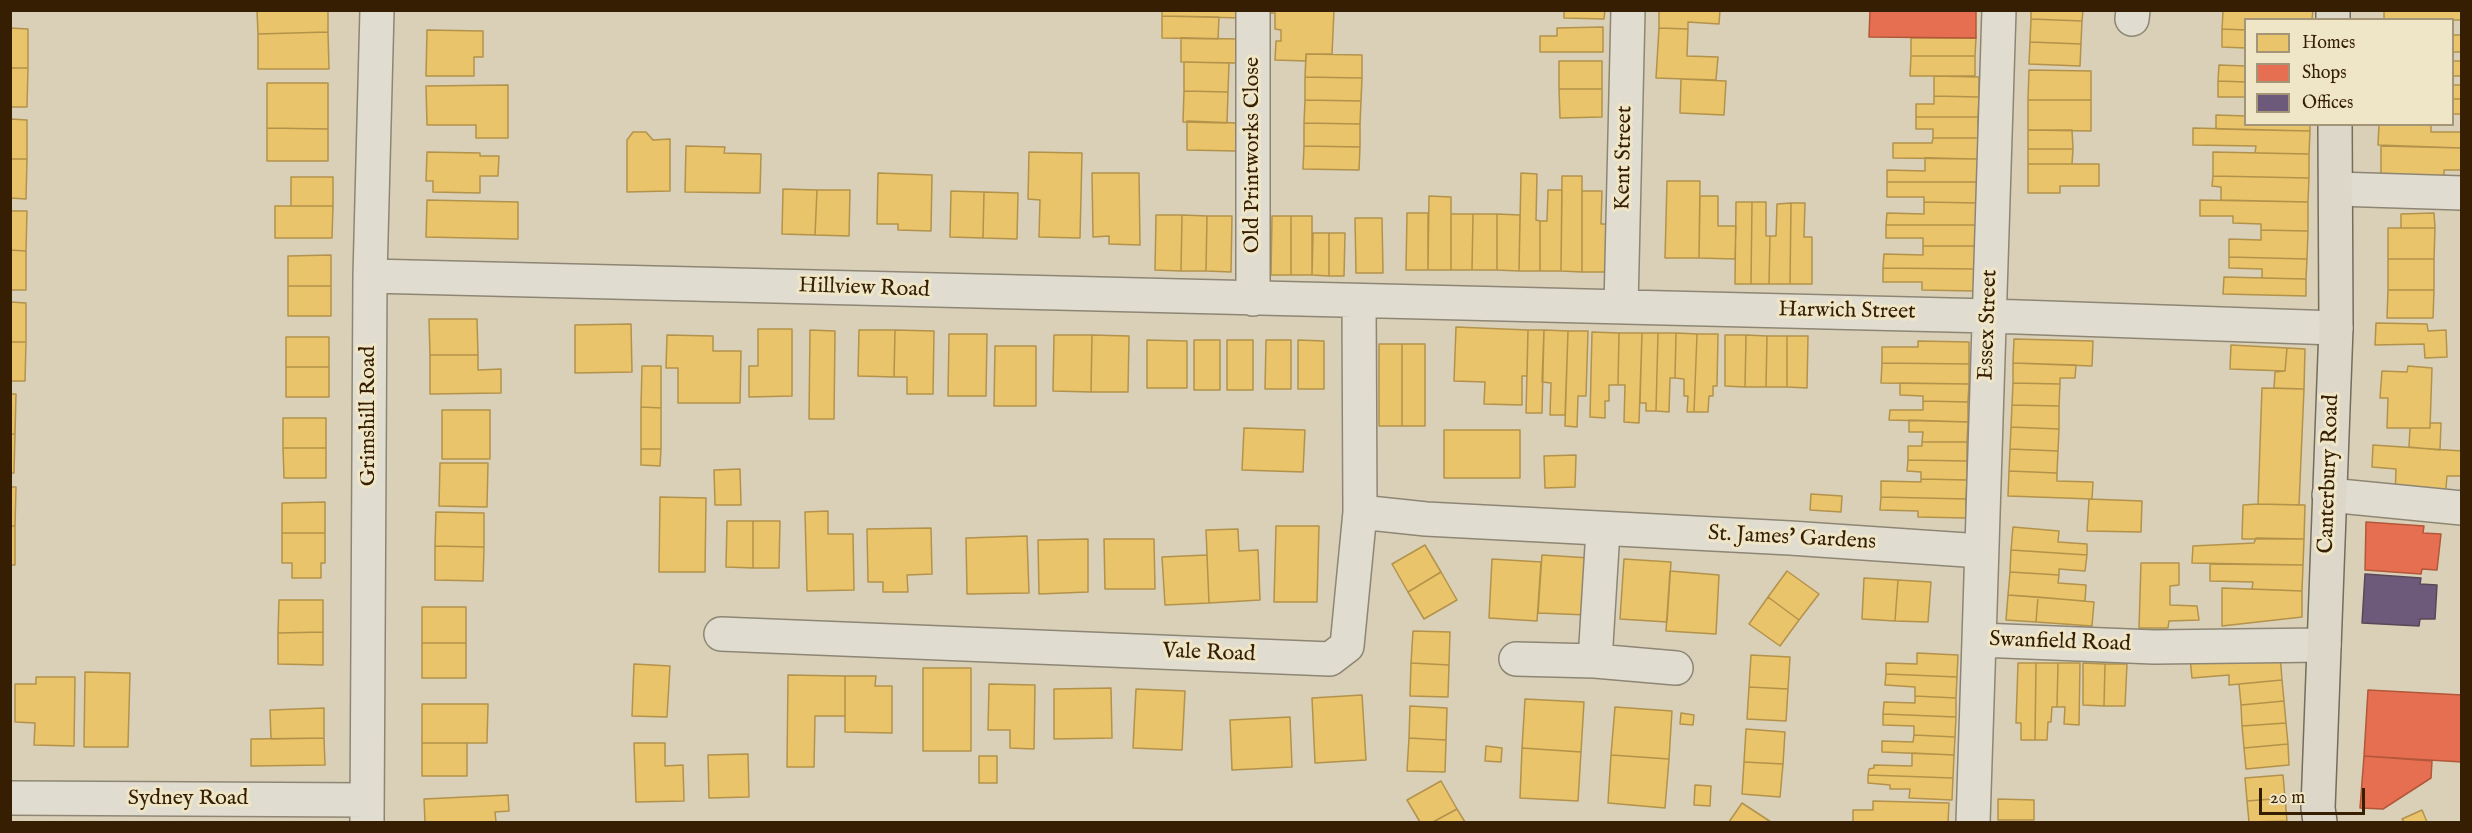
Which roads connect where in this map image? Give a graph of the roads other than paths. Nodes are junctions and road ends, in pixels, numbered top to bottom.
1 (377, 10) edge
2 (1254, 10) edge
3 (1628, 10) edge
4 (1999, 10) edge
5 (2335, 126) edge
6 (2336, 189) junction
7 (2462, 193) edge
8 (370, 276) junction
9 (1253, 299) junction
10 (1359, 301) junction
11 (1621, 306) junction
12 (1990, 316) junction
13 (2336, 328) junction
14 (2329, 495) junction
15 (2462, 508) edge
16 (1360, 512) junction
17 (1603, 530) junction
18 (1981, 551) junction
19 (721, 634) dead end
20 (1979, 640) junction
21 (2324, 645) junction
22 (1516, 659) dead end
23 (1595, 661) junction
24 (1676, 668) dead end
25 (10, 798) edge
26 (367, 811) edge
27 (1973, 822) edge
28 (2320, 822) edge

1 - 8 street, Grimshill Road
2 - 9 street, Old Printworks Close
3 - 11 street, Kent Street
4 - 12 street, Essex Street
5 - 6 main road, Canterbury Road
6 - 7 street
6 - 13 main road, Canterbury Road
8 - 9 street, Hillview Road
8 - 26 street, Grimshill Road
9 - 10 street, Hillview Road
10 - 11 street, Harwich Street
10 - 16 street, Vale Road
11 - 12 street, Harwich Street
12 - 13 street, Harwich Street
12 - 18 street, Essex Street
13 - 14 main road, Canterbury Road
14 - 15 street
14 - 21 main road, Canterbury Road
16 - 17 street, St. James' Gardens
16 - 19 street, Vale Road
17 - 18 street, St. James' Gardens
17 - 23 street
18 - 20 street, Essex Street
20 - 21 street, Swanfield Road
20 - 27 street, Swanfield Road
21 - 28 main road, Canterbury Road
22 - 23 street
23 - 24 street
25 - 26 street, Sydney Road

